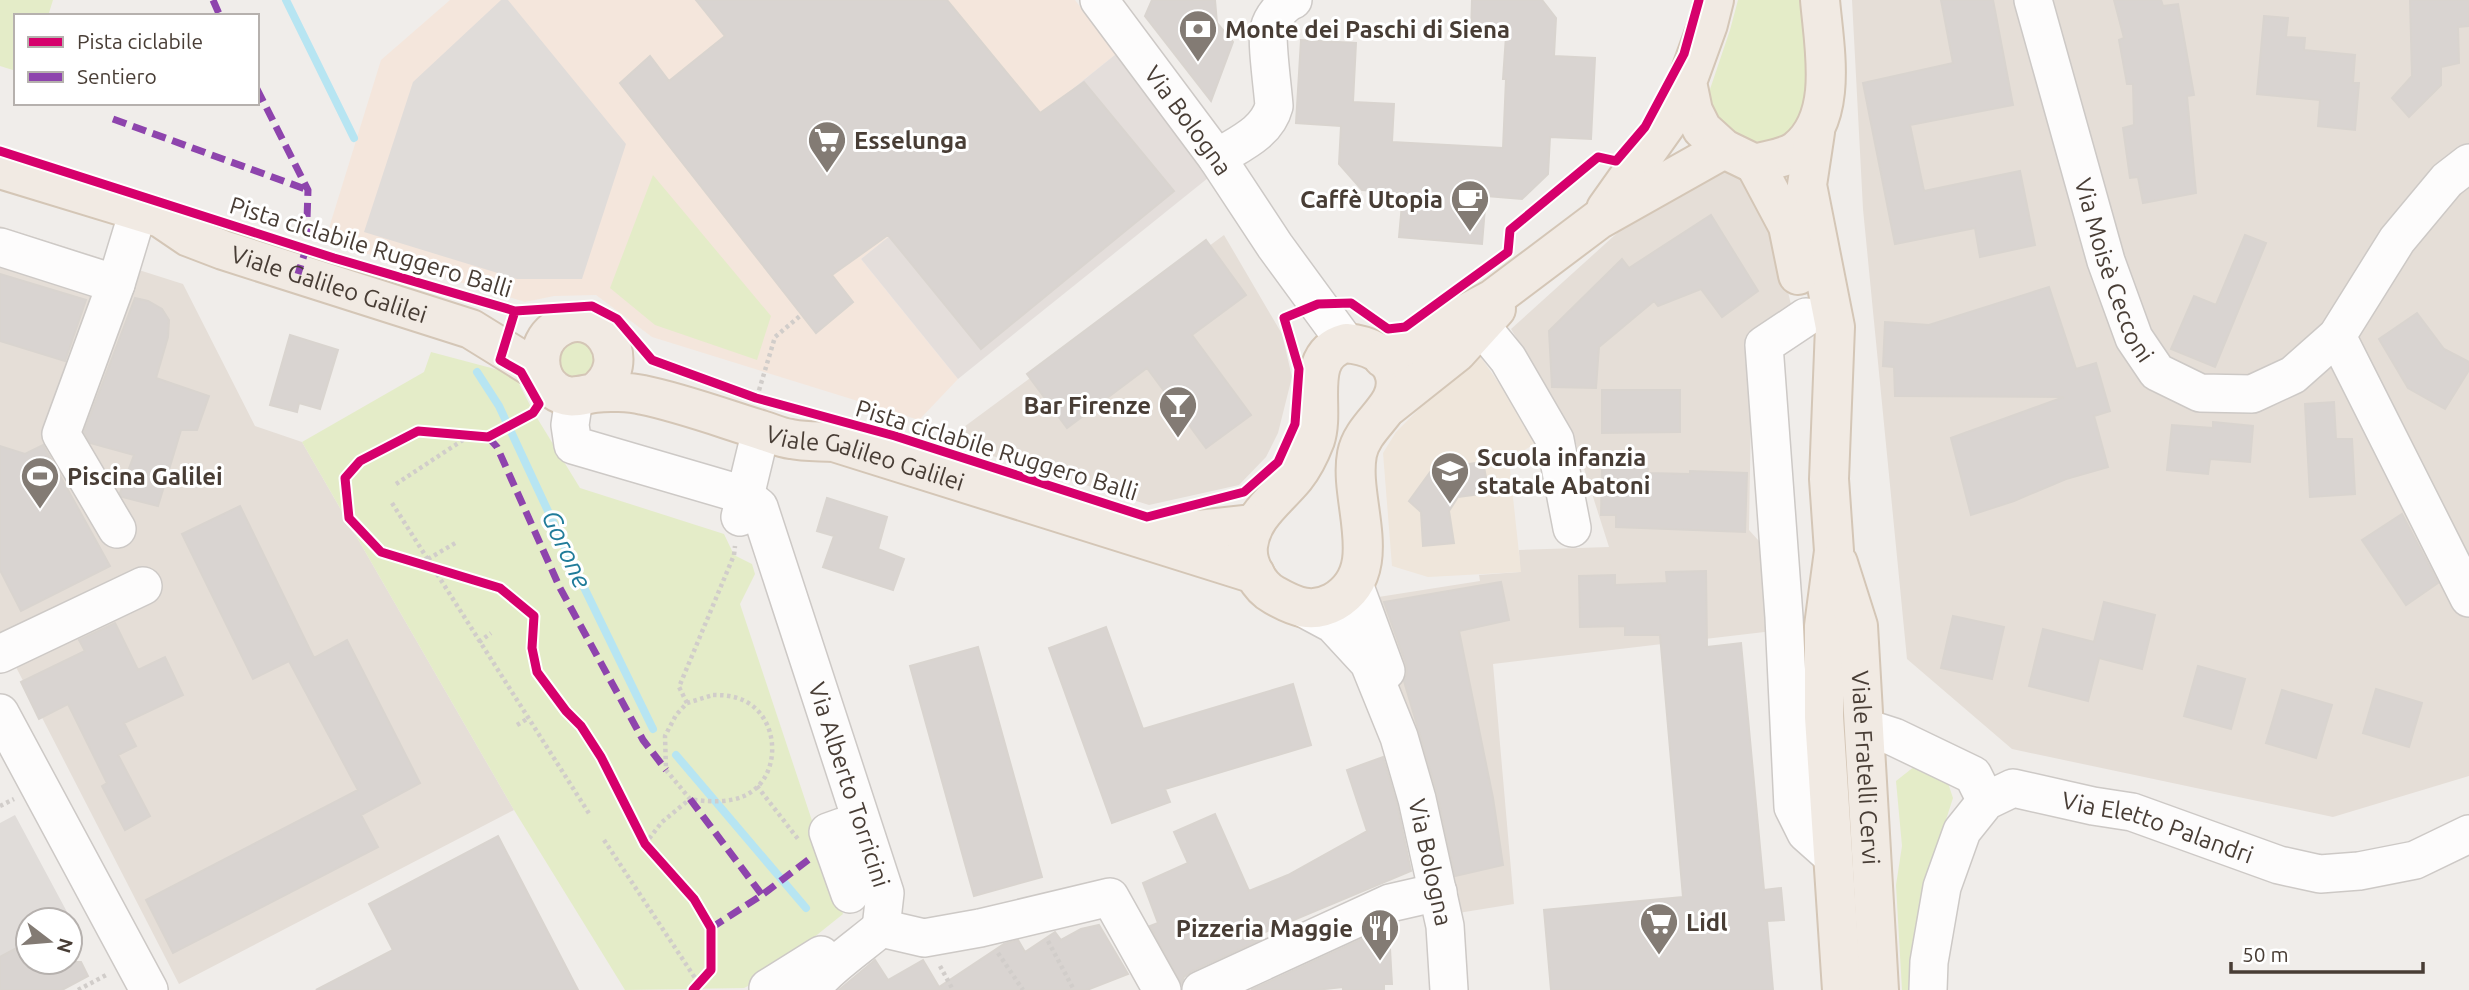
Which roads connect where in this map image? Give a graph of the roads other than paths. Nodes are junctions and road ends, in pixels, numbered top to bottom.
1 (1099, 0) edge
2 (1293, 0) edge
3 (1714, 0) edge
4 (1820, 0) edge
5 (2033, 0) edge
6 (1687, 82) junction
7 (1815, 132) junction
8 (1740, 157) junction
9 (1217, 158) junction
10 (2469, 163) edge
11 (0, 169) edge
12 (0, 188) edge
13 (1598, 220) junction
14 (133, 228) junction
15 (189, 237) junction
16 (0, 247) edge
17 (1525, 277) junction
18 (116, 284) junction
19 (1806, 317) junction
20 (1481, 326) junction
21 (2337, 336) junction
22 (1333, 354) junction
23 (1383, 358) junction
24 (542, 373) junction
25 (584, 395) junction
26 (1389, 406) junction
27 (761, 409) junction
28 (1831, 425) junction
29 (742, 505) junction
30 (1254, 524) junction
31 (1572, 528) dead end
32 (117, 529) dead end
33 (1133, 536) junction
34 (1834, 551) junction
35 (1255, 574) junction
36 (1354, 584) junction
37 (143, 586) dead end
38 (2469, 597) edge
39 (1305, 610) junction
40 (1784, 617) junction
41 (1824, 626) junction
42 (0, 654) edge
43 (0, 713) edge
44 (1866, 728) junction
45 (1399, 737) junction
46 (1986, 801) junction
47 (842, 827) junction
48 (2469, 834) edge
49 (1833, 858) junction
50 (1438, 892) junction
51 (850, 894) dead end
52 (881, 928) junction
53 (819, 980) edge
54 (768, 988) edge
55 (149, 990) edge
56 (1162, 990) edge
57 (1201, 990) edge
58 (1449, 990) edge
59 (1842, 990) edge
60 (1880, 990) edge
61 (1928, 990) edge

1 - 9 street, Via Bologna
2 - 9 street
3 - 6 main road
4 - 7 main road
5 - 21 street, Via Moisè Cecconi
6 - 8 main road
6 - 13 main road
7 - 8 main road
7 - 28 main road
8 - 13 main road
8 - 19 main road
9 - 22 street, Via Bologna
10 - 21 street, Via Moisè Cecconi
11 - 15 main road, Viale Galileo Galilei
12 - 14 main road, Viale Galileo Galilei
13 - 17 main road
14 - 15 main road, Viale Galileo Galilei
14 - 18 street
15 - 24 main road, Viale Galileo Galilei
16 - 18 street
17 - 20 main road
17 - 23 main road
18 - 32 street
19 - 28 main road
19 - 40 street
20 - 26 main road
20 - 31 street
21 - 38 street
22 - 23 main road
22 - 30 main road
23 - 26 main road
24 - 25 main road, Viale Galileo Galilei
24 - 25 main road
25 - 27 main road, Viale Galileo Galilei
25 - 29 street
26 - 36 main road
27 - 29 street
27 - 33 main road, Viale Galileo Galilei
28 - 34 main road, Viale Fratelli Cervi
29 - 47 street, Via Alberto Torricini
29 - 52 street, Via Alberto Torricini
30 - 33 main road
30 - 35 main road
33 - 35 main road, Viale Galileo Galilei
34 - 41 main road, Viale Fratelli Cervi
34 - 44 main road, Viale Fratelli Cervi
35 - 39 main road
36 - 39 main road
36 - 45 street
37 - 42 street
39 - 45 street
40 - 41 street
40 - 49 street
41 - 49 main road, Viale Fratelli Cervi
43 - 55 street
44 - 46 street
44 - 60 main road, Viale Fratelli Cervi
45 - 50 street, Via Bologna
46 - 48 street, Via Eletto Palandri
46 - 61 street
47 - 51 street
47 - 52 street, Via Alberto Torricini
49 - 59 main road, Viale Fratelli Cervi
50 - 57 street
50 - 58 street, Via Bologna
52 - 53 street
52 - 56 street
53 - 54 street

